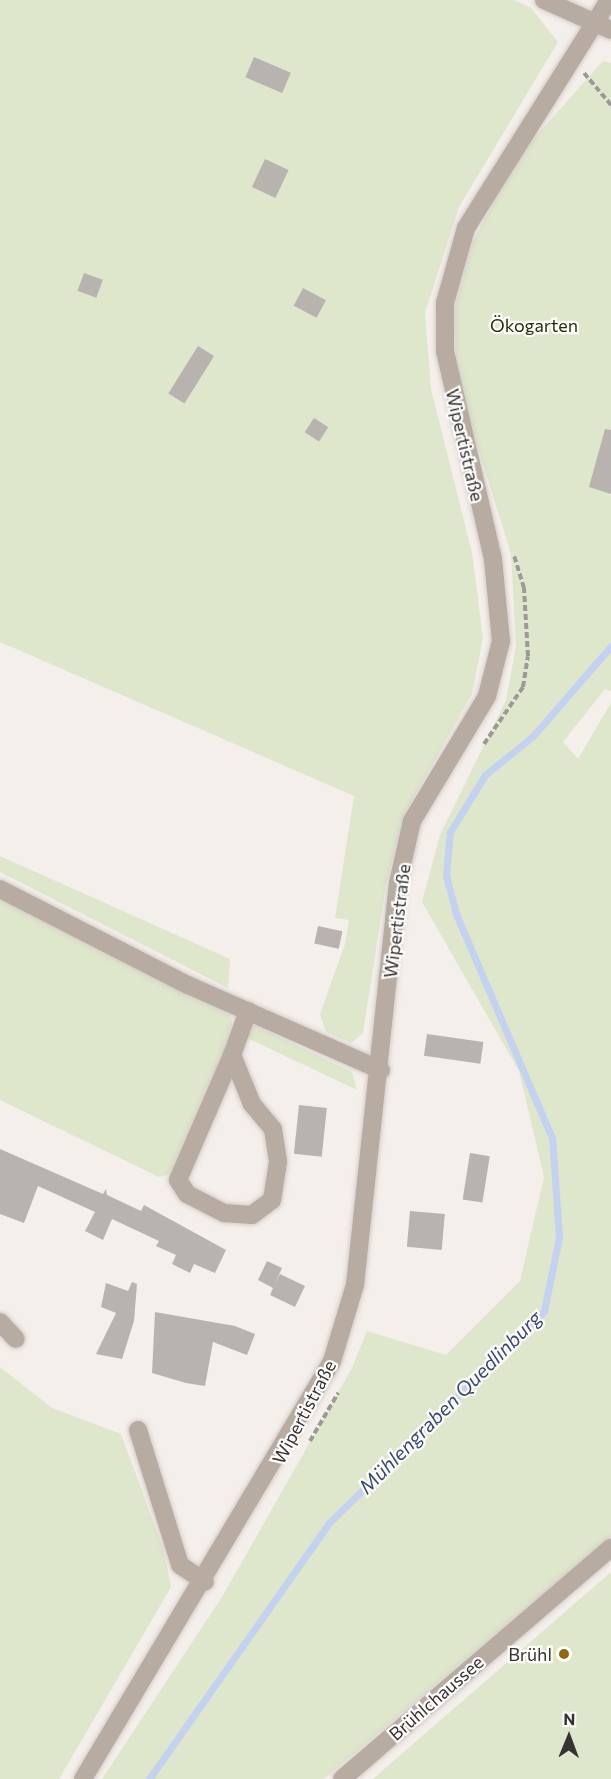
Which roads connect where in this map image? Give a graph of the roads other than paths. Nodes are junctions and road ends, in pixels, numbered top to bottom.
1 (544, 0) edge
2 (609, 0) edge
3 (593, 21) junction
4 (611, 30) edge
5 (0, 889) edge
6 (248, 1011) junction
7 (232, 1055) junction
8 (381, 1070) junction
9 (0, 1322) edge
10 (16, 1339) dead end
11 (138, 1430) dead end
12 (611, 1548) edge
13 (205, 1582) junction
14 (83, 1779) edge
15 (342, 1779) edge

1 - 3 street
2 - 3 street, Wipertistraße
3 - 4 street
3 - 8 street, Wipertistraße
5 - 6 street
6 - 7 street
6 - 8 street
7 - 7 street
8 - 13 street, Wipertistraße
9 - 10 street
11 - 13 street
12 - 15 street, Brühlchaussee
13 - 14 street, Wipertistraße

